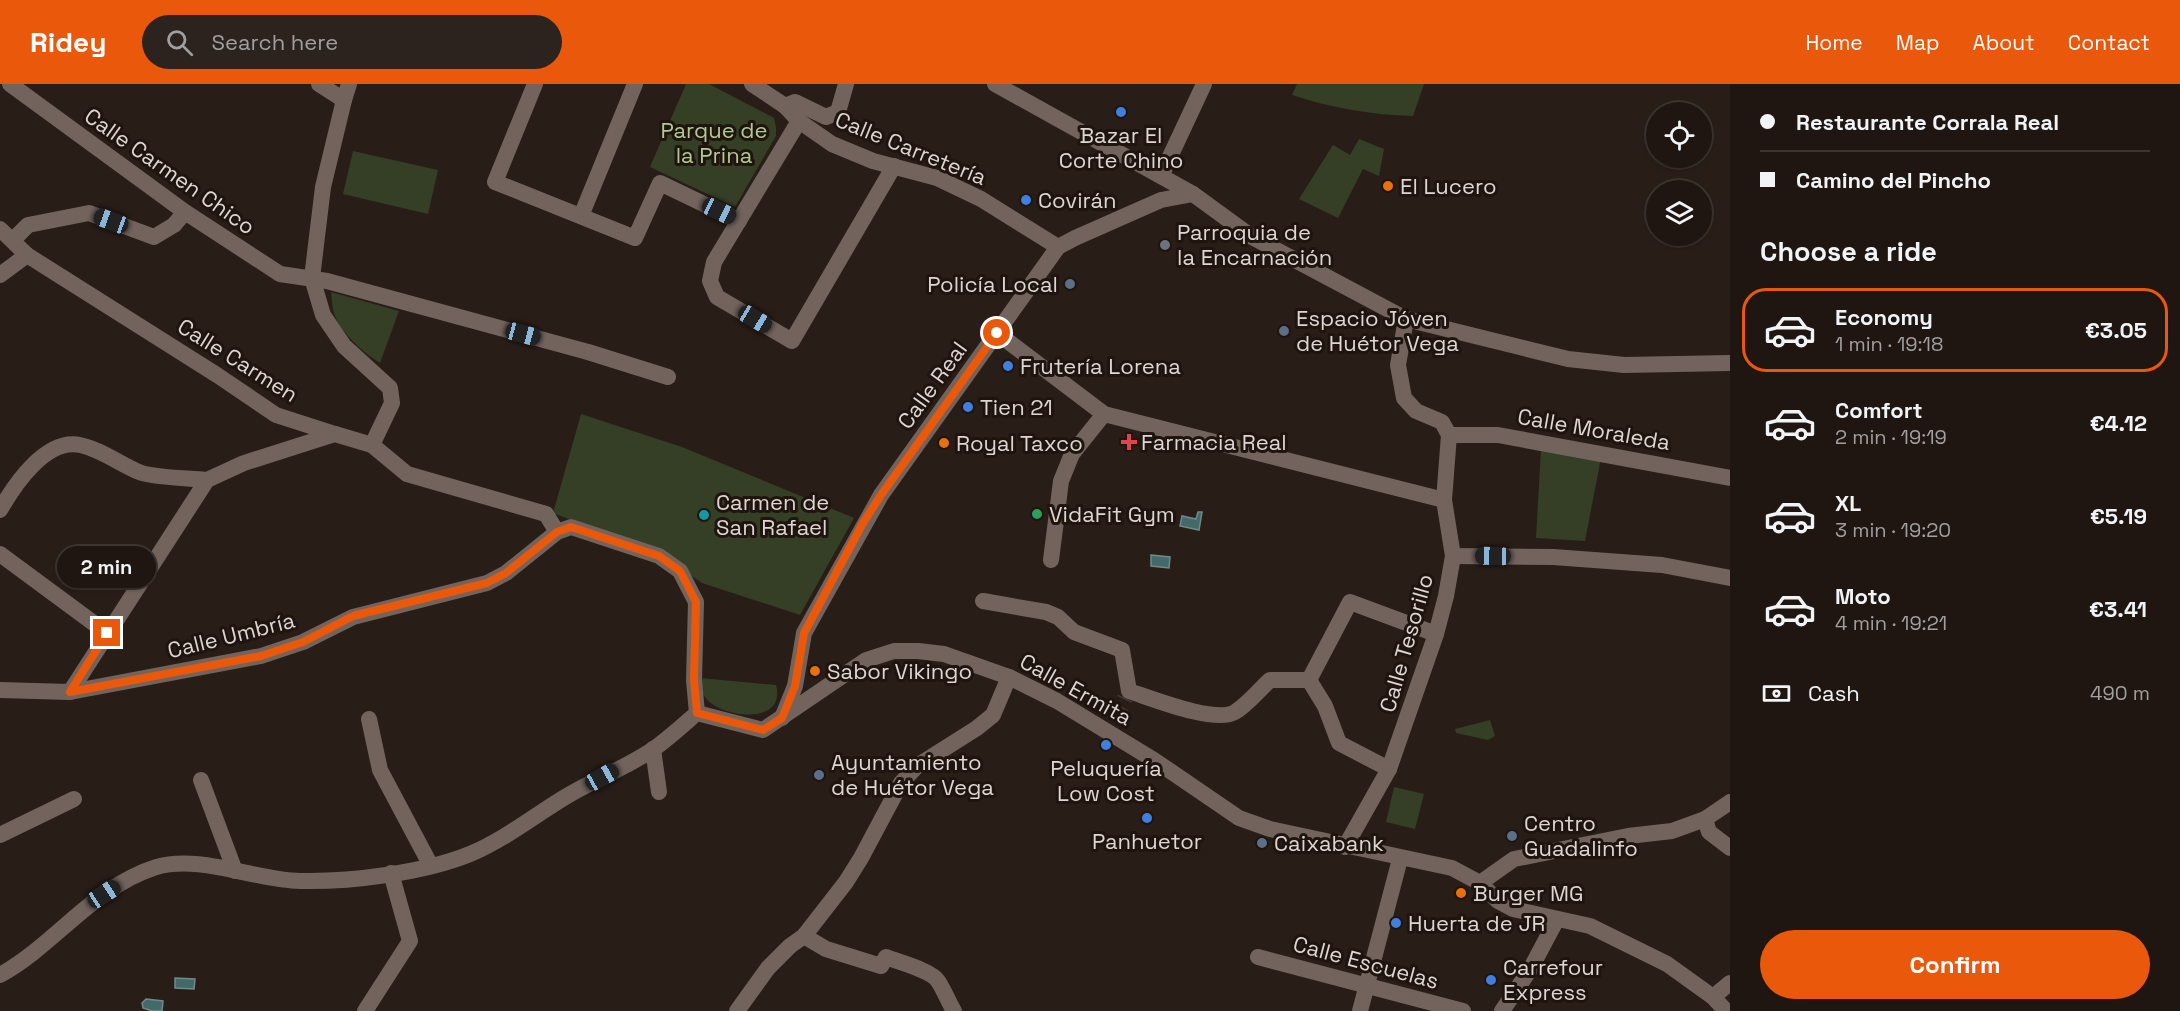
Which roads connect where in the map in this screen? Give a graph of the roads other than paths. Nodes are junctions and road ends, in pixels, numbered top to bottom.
1 (10, 84) edge
2 (319, 84) edge
3 (535, 84) edge
4 (634, 84) edge
5 (752, 84) edge
6 (846, 84) edge
7 (995, 84) edge
8 (1204, 84) edge
9 (346, 92) edge
10 (785, 106) junction
11 (799, 121) junction
12 (894, 166) junction
13 (1161, 176) junction
14 (1193, 194) junction
15 (185, 212) junction
16 (580, 216) junction
17 (739, 220) junction
18 (6, 235) edge
19 (1058, 247) junction
20 (27, 255) junction
21 (0, 275) edge
22 (312, 278) junction
23 (1406, 319) junction
24 (997, 333) junction
25 (1730, 363) edge
26 (668, 377) dead end
27 (1104, 414) junction
28 (335, 435) junction
29 (1449, 435) junction
30 (372, 445) junction
31 (1730, 478) edge
32 (207, 480) junction
33 (1444, 500) junction
34 (0, 510) edge
35 (557, 532) junction
36 (0, 554) edge
37 (1453, 556) junction
38 (1050, 560) dead end
39 (1730, 578) edge
40 (983, 601) dead end
41 (107, 633) junction
42 (1436, 634) junction
43 (1009, 677) junction
44 (1309, 680) junction
45 (795, 686) junction
46 (0, 690) edge
47 (70, 692) junction
48 (813, 696) junction
49 (697, 713) junction
50 (782, 718) junction
51 (369, 719) dead end
52 (654, 749) junction
53 (1389, 770) junction
54 (201, 780) dead end
55 (659, 792) dead end
56 (74, 799) dead end
57 (1730, 802) edge
58 (1706, 819) junction
59 (0, 835) edge
60 (1345, 847) junction
61 (1730, 848) edge
62 (1400, 859) junction
63 (430, 866) junction
64 (236, 871) junction
65 (391, 873) junction
66 (1480, 882) junction
67 (1557, 919) junction
68 (804, 936) junction
69 (1258, 957) dead end
70 (2, 969) edge
71 (1730, 983) edge
72 (1367, 986) junction
73 (1713, 997) junction
74 (365, 1011) edge
75 (737, 1011) edge
76 (954, 1011) edge
77 (1360, 1011) edge
78 (1463, 1011) edge
79 (1502, 1011) edge
80 (1726, 1011) edge

1 - 15 street, Calle Carmen Chico
2 - 9 street
3 - 16 street
4 - 16 street
5 - 10 street, Calle Carretería
6 - 10 street
7 - 13 street
8 - 13 street
9 - 22 street
10 - 11 street, Calle Carretería
11 - 12 street, Calle Carretería
11 - 17 street
12 - 17 street
12 - 19 street, Calle Carretería
13 - 14 street
14 - 19 street, Calle Real
14 - 23 street
15 - 18 street
15 - 22 street, Calle Carmen Chico
16 - 17 street
18 - 20 street, Calle Carmen
19 - 24 street, Calle Real
20 - 21 street
20 - 28 street, Calle Carmen
22 - 26 street, Calle Carmen Chico
22 - 30 street
23 - 25 street
23 - 29 street
24 - 27 street
24 - 45 street, Calle Real
27 - 33 street
27 - 38 street
28 - 30 street, Calle Carmen
28 - 32 street
29 - 31 street, Calle Moraleda
29 - 33 street, Calle Tesorillo
30 - 35 street, Calle Carmen
32 - 34 street
32 - 41 street
33 - 37 street, Calle Tesorillo
35 - 47 street, Calle Umbría
35 - 49 street
36 - 41 street
37 - 39 street
37 - 42 street, Calle Tesorillo
40 - 44 street
41 - 47 street
42 - 44 street
42 - 53 street, Calle Tesorillo
43 - 48 street, Calle Ermita
43 - 60 street, Calle Ermita
43 - 68 street
44 - 53 street
45 - 48 street
45 - 50 street, Calle Real
46 - 47 street, Calle Umbría
48 - 50 street, Calle Ermita
49 - 50 street, Calle Ermita
49 - 52 street
51 - 63 street
52 - 55 street
52 - 63 street
53 - 60 street, Calle Tesorillo
54 - 64 street
56 - 59 street
57 - 58 street
58 - 61 street
58 - 66 street
60 - 62 street, Calle Ermita
62 - 66 street, Calle Ermita
62 - 72 street
63 - 65 street
64 - 65 street
64 - 70 street
65 - 74 street
66 - 67 street, Calle Ermita
67 - 73 street, Calle Ermita
67 - 79 street
68 - 75 street
68 - 76 street
69 - 72 street, Calle Escuelas
71 - 73 street
72 - 77 street
72 - 78 street, Calle Escuelas
73 - 80 street, Calle Ermita

